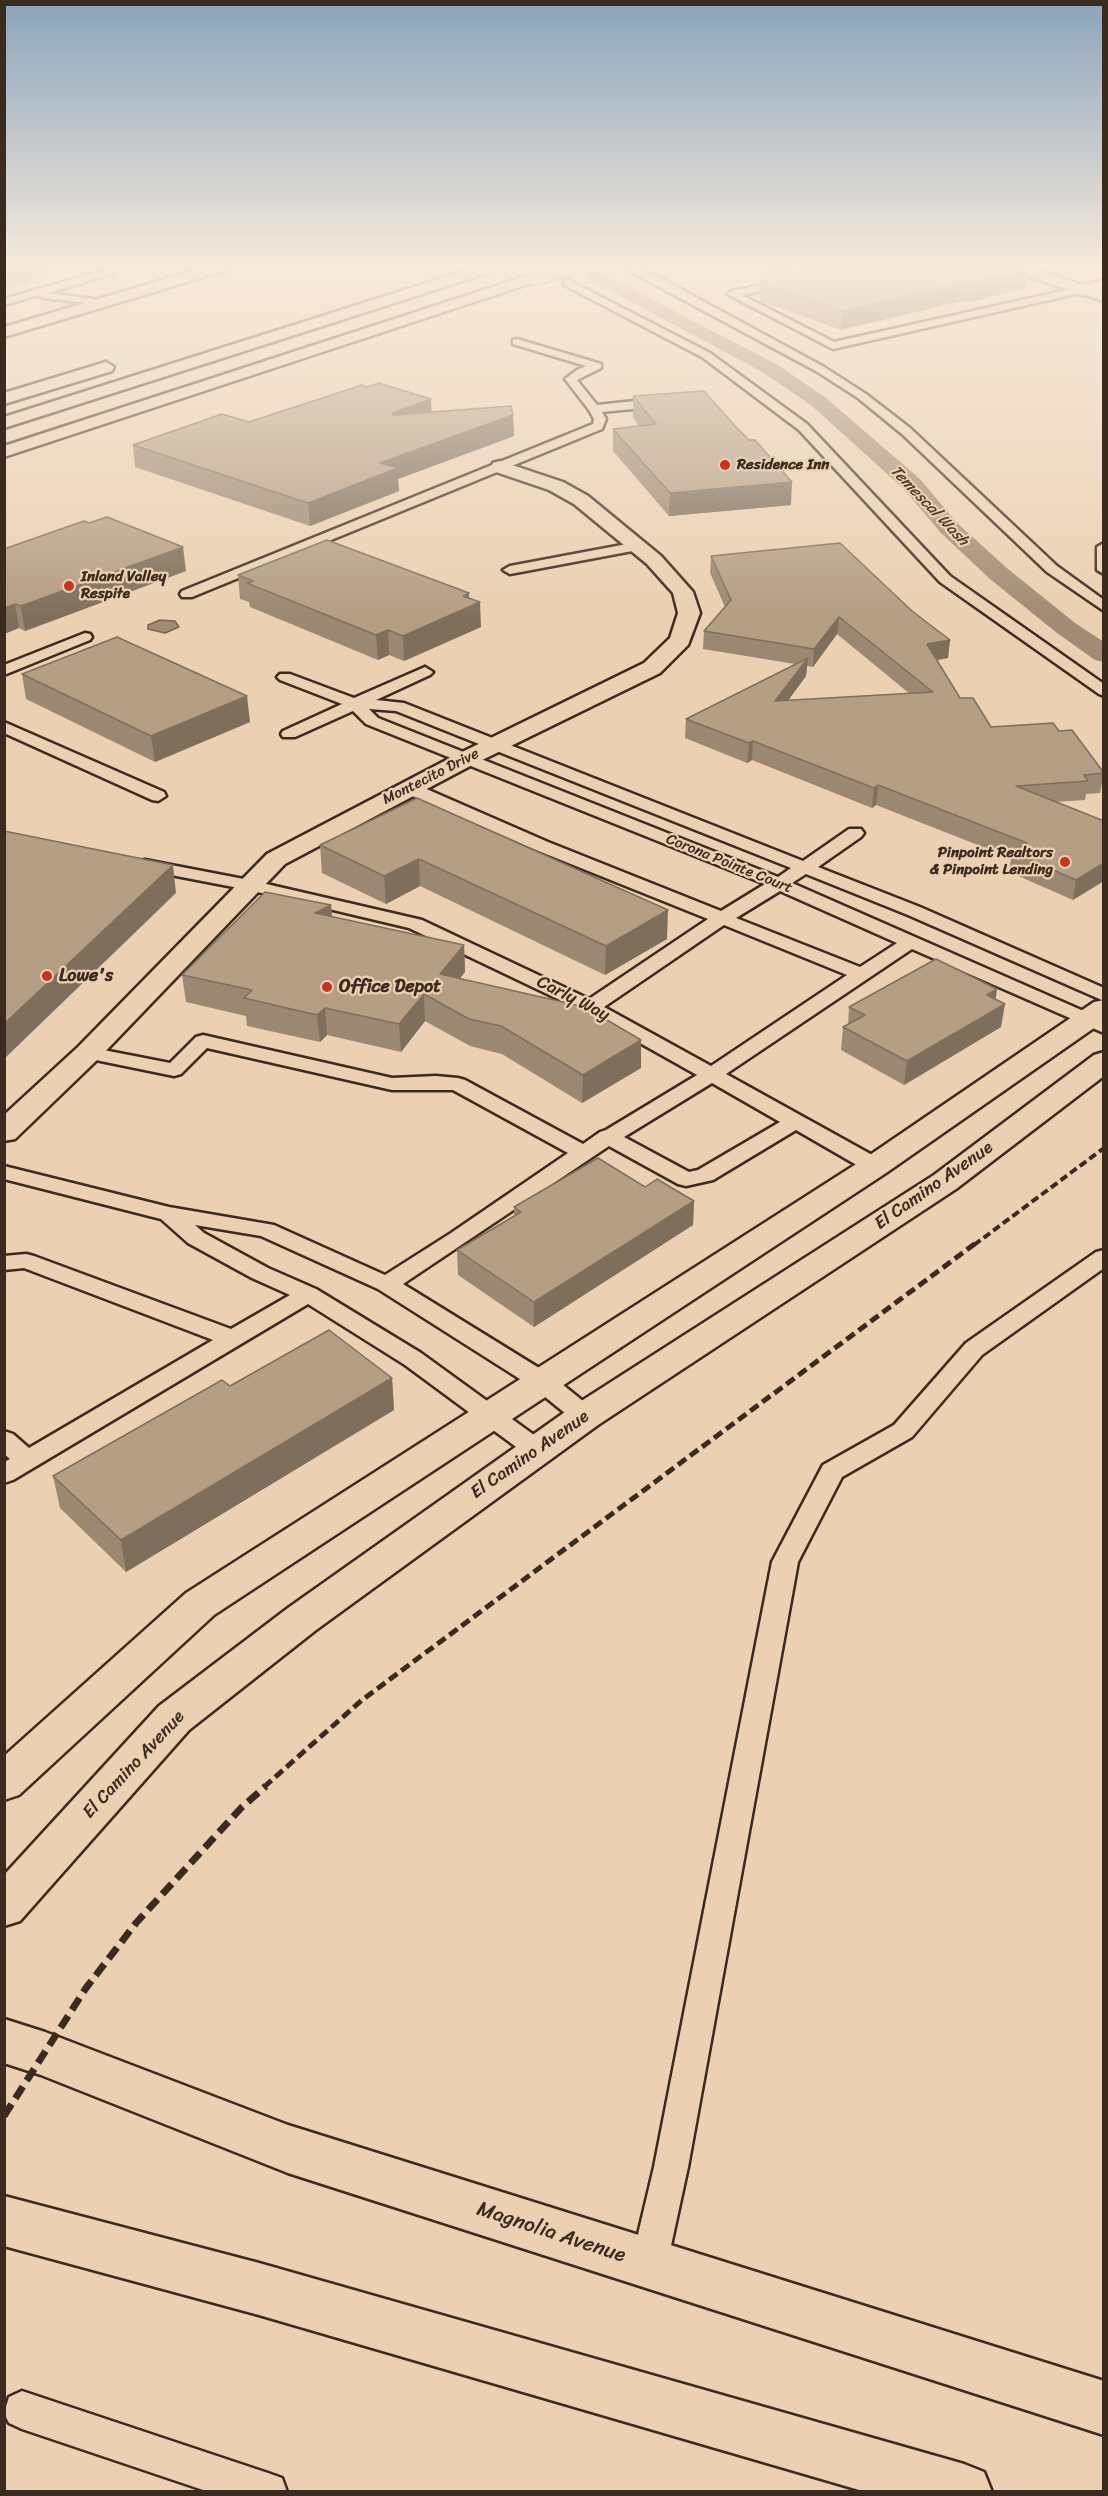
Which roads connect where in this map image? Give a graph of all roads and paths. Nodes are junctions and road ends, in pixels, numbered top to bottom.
1 (53, 383) edge
2 (103, 383) edge
3 (128, 383) edge
4 (160, 383) edge
5 (178, 383) edge
6 (203, 383) edge
7 (575, 383) edge
8 (744, 383) edge
9 (843, 383) edge
10 (4, 399) edge
11 (675, 401) edge
12 (594, 408) junction
13 (4, 415) edge
14 (4, 423) edge
15 (4, 431) edge
16 (4, 439) edge
17 (4, 452) edge
18 (500, 467) junction
19 (382, 497) edge
20 (407, 505) junction
21 (338, 515) edge
22 (362, 523) junction
23 (638, 546) junction
24 (1104, 547) edge
25 (510, 570) dead end
26 (1104, 570) edge
27 (187, 594) dead end
28 (1104, 607) edge
29 (86, 637) dead end
30 (4, 670) edge
31 (425, 672) dead end
32 (285, 677) dead end
33 (1104, 692) edge
34 (355, 704) junction
35 (4, 727) edge
36 (289, 735) dead end
37 (495, 744) junction
38 (466, 759) junction
39 (409, 788) junction
40 (158, 796) dead end
41 (855, 833) dead end
42 (133, 862) edge
43 (806, 867) junction
44 (780, 884) junction
45 (249, 885) junction
46 (721, 919) junction
47 (912, 941) junction
48 (863, 975) junction
49 (590, 1007) junction
50 (1099, 1012) edge
51 (88, 1053) junction
52 (1104, 1061) edge
53 (711, 1075) junction
54 (795, 1122) junction
55 (4, 1132) edge
56 (607, 1136) junction
57 (583, 1153) junction
58 (875, 1166) junction
59 (4, 1172) edge
60 (169, 1214) junction
61 (1104, 1257) edge
62 (4, 1263) edge
63 (386, 1284) junction
64 (308, 1294) junction
65 (233, 1339) junction
66 (543, 1382) junction
67 (492, 1416) junction
68 (585, 1416) junction
69 (4, 1440) edge
70 (536, 1449) junction
71 (27, 1460) junction
72 (4, 1474) edge
73 (4, 1784) edge
74 (4, 1907) edge
75 (4, 2041) edge
76 (4, 2221) edge
77 (649, 2264) junction
78 (1104, 2408) edge
79 (22, 2410) dead end
80 (268, 2492) edge
81 (964, 2492) edge

1 - 10 main road
2 - 13 main road
3 - 14 main road
4 - 15 main road
5 - 16 main road
6 - 17 main road
7 - 12 lane
8 - 33 lane
9 - 28 lane
11 - 12 lane
12 - 18 lane
18 - 20 lane
18 - 23 main road, Montecito Drive
19 - 20 lane
20 - 22 lane
21 - 22 lane
22 - 27 lane
23 - 25 lane
23 - 37 main road, Montecito Drive
24 - 26 lane
29 - 30 lane
31 - 34 lane
32 - 34 lane
34 - 36 lane
34 - 37 lane, Corona Pointe Court
34 - 38 lane, Corona Pointe Court
35 - 40 lane
37 - 38 main road, Montecito Drive
37 - 43 lane, Corona Pointe Court
38 - 39 main road, Montecito Drive
38 - 44 lane, Corona Pointe Court
39 - 45 main road, Montecito Drive
39 - 46 lane
41 - 43 lane
42 - 45 lane, Carly Way
43 - 44 lane
43 - 50 lane, Corona Pointe Court
44 - 46 lane
44 - 47 lane, Corona Pointe Court
45 - 49 lane, Carly Way
45 - 51 main road, Montecito Drive
46 - 48 lane
46 - 49 lane
47 - 48 lane
47 - 50 lane, Corona Pointe Court
48 - 53 lane
49 - 53 lane, Carly Way
50 - 58 main road
51 - 55 main road, Montecito Drive
51 - 57 lane
52 - 68 main road, El Camino Avenue
53 - 54 lane, Carly Way
53 - 56 lane
54 - 56 lane
54 - 58 lane, Carly Way
56 - 57 lane
57 - 63 lane
58 - 66 main road
59 - 60 lane
60 - 63 lane
60 - 64 lane
61 - 77 lane
62 - 65 lane
63 - 66 lane
64 - 65 lane
64 - 67 lane
65 - 71 lane
66 - 67 main road
66 - 68 lane
67 - 70 lane
67 - 73 main road
68 - 70 main road, El Camino Avenue
69 - 71 lane
70 - 74 main road, El Camino Avenue
71 - 72 lane
75 - 77 main road, Magnolia Avenue
76 - 81 main road
77 - 78 main road, Magnolia Avenue
79 - 80 lane

